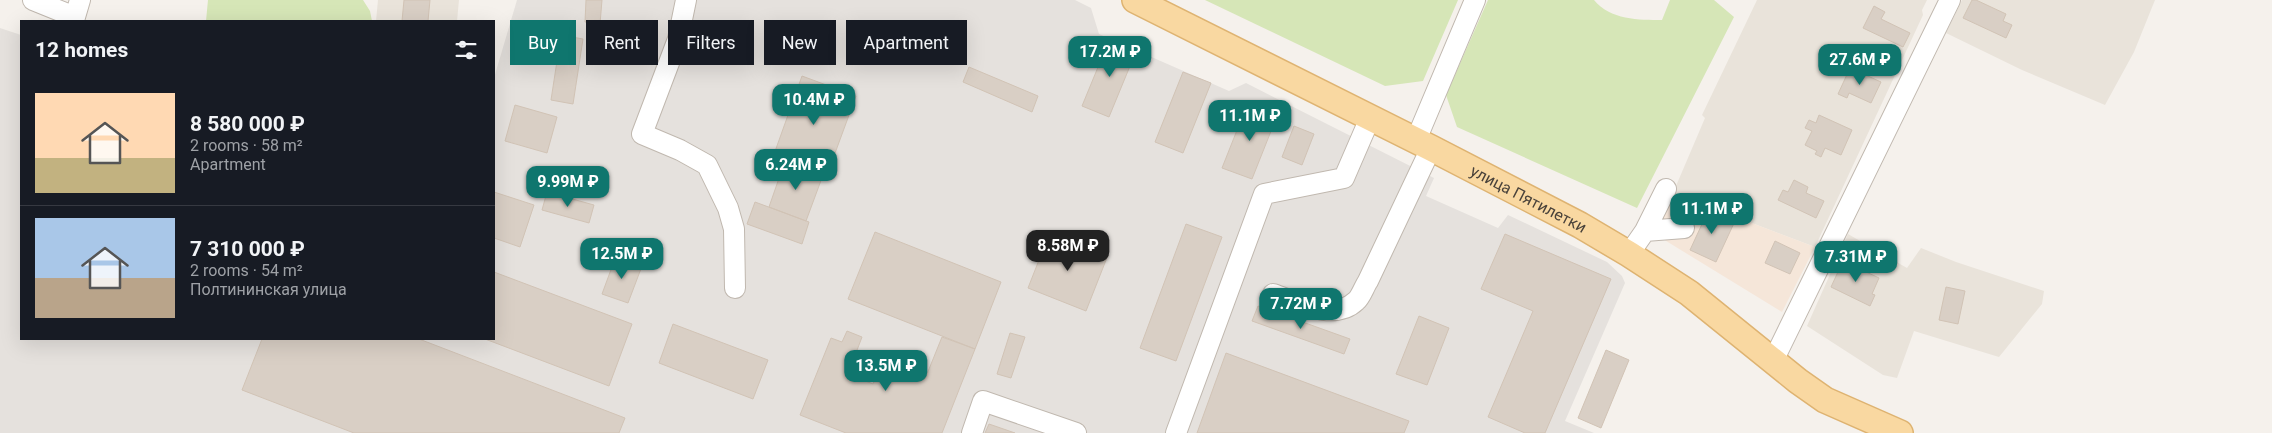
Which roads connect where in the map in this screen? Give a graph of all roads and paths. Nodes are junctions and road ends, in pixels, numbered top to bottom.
1 (33, 0) edge
2 (80, 0) edge
3 (686, 0) edge
4 (1134, 0) edge
5 (1475, 0) edge
6 (1950, 0) edge
7 (1370, 118) junction
8 (1424, 144) junction
9 (1666, 189) dead end
10 (1684, 228) dead end
11 (1645, 231) junction
12 (1630, 254) junction
13 (736, 288) dead end
14 (1274, 294) dead end
15 (1773, 361) junction
16 (972, 433) edge
17 (1076, 433) edge
18 (1176, 433) edge
19 (1900, 433) edge

1 - 2 street
3 - 13 street
4 - 7 main road, улица Пятилетки
5 - 8 street
6 - 15 street
7 - 8 main road, улица Пятилетки
7 - 18 street
8 - 12 main road, улица Пятилетки
8 - 14 street
9 - 11 street
10 - 11 street
11 - 12 street
12 - 15 main road, улица Пятилетки
15 - 19 main road, улица Пятилетки
16 - 17 street

